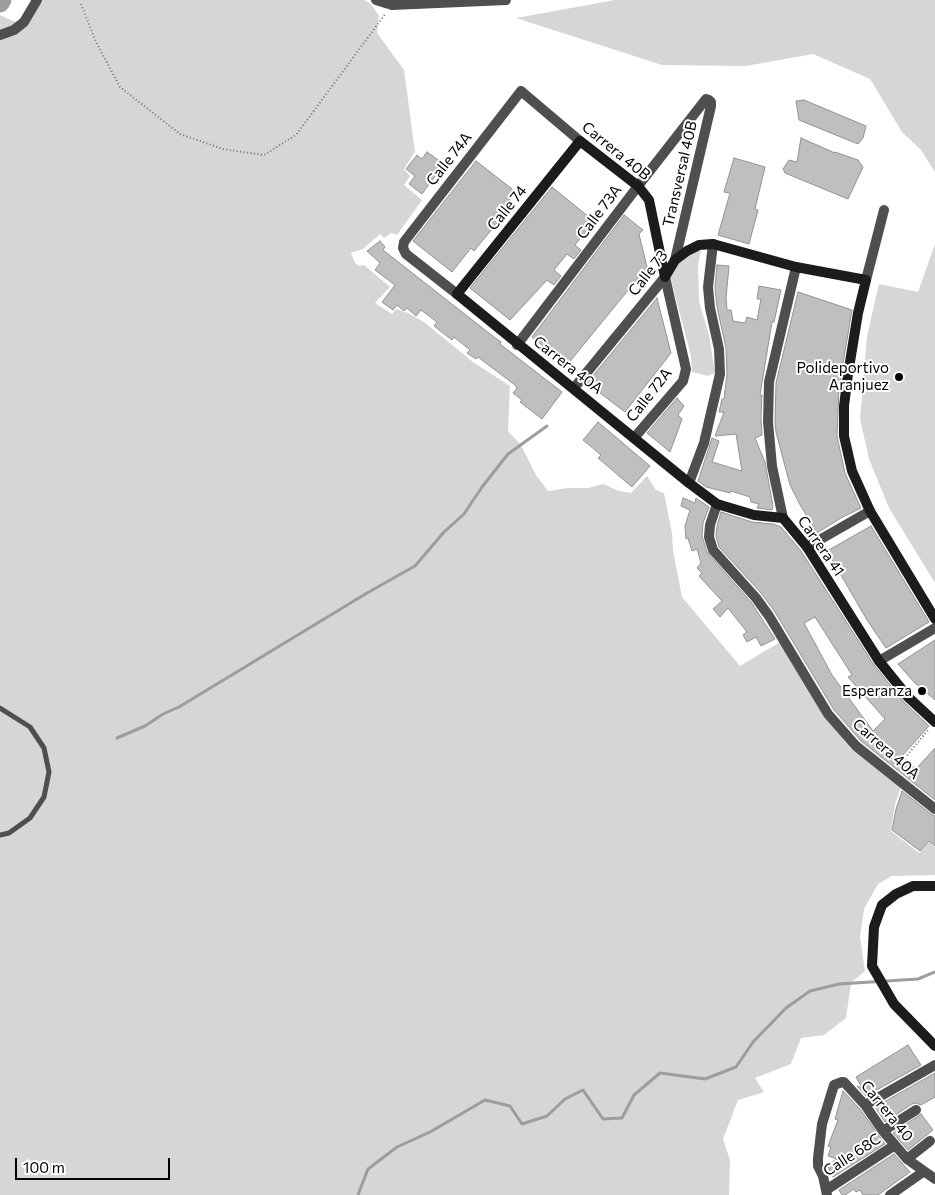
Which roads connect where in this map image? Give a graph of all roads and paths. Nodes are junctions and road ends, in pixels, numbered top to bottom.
1 (37, 0) edge
2 (376, 0) edge
3 (506, 0) edge
4 (390, 3) edge
5 (81, 4) dead end
6 (0, 35) edge
7 (521, 90) joint
8 (706, 99) joint
9 (580, 141) junction
10 (638, 186) junction
11 (884, 210) dead end
12 (713, 244) junction
13 (403, 248) joint
14 (675, 260) junction
15 (796, 267) junction
16 (665, 277) junction
17 (866, 280) junction
18 (457, 294) junction
19 (518, 345) junction
20 (686, 370) joint
21 (574, 388) junction
22 (634, 438) junction
23 (689, 483) junction
24 (717, 504) junction
25 (870, 511) junction
26 (783, 518) junction
27 (806, 547) junction
28 (935, 620) edge
29 (935, 628) edge
30 (879, 661) junction
31 (0, 708) edge
32 (935, 722) edge
33 (892, 774) junction
34 (935, 809) edge
35 (0, 835) edge
36 (935, 886) edge
37 (935, 1046) edge
38 (935, 1065) edge
39 (865, 1105) junction
40 (916, 1110) dead end
41 (883, 1131) junction
42 (930, 1141) dead end
43 (895, 1146) junction
44 (907, 1159) junction
45 (923, 1172) junction
46 (935, 1179) edge
47 (827, 1192) edge
48 (890, 1195) edge

1 - 6 street
2 - 4 street
3 - 4 street
4 - 5 path
7 - 9 street, Carrera 40B
7 - 13 street, Calle 74A
8 - 10 street, Calle 73A
8 - 14 street, Transversal 40B
9 - 10 street, Carrera 40B
9 - 18 street, Calle 74
10 - 16 street, Carrera 40B
10 - 19 street, Calle 73A
11 - 17 street
12 - 14 street, Calle 73
12 - 15 street, Calle 73
12 - 23 street
13 - 18 street, Carrera 40A
14 - 16 street, Calle 73
15 - 17 street, Calle 73
15 - 26 street, Carrera 41
16 - 20 street, Carrera 40B
16 - 21 street, Calle 73
17 - 25 street
18 - 19 street, Carrera 40A
19 - 21 street, Carrera 40A
20 - 22 street, Calle 72A
21 - 22 street, Carrera 40A
22 - 23 street, Carrera 40A
23 - 24 street, Carrera 40A
24 - 26 street, Carrera 40A
24 - 33 street, Carrera 40A
25 - 27 street
25 - 28 street
26 - 27 street, Carrera 41
27 - 30 street, Carrera 41
29 - 30 street
30 - 32 street, Carrera 41
31 - 35 lane
32 - 33 path
33 - 34 street, Carrera 40A
36 - 37 street
38 - 39 street
39 - 41 street, Carrera 40
39 - 47 street, Carrera 40
40 - 41 street
41 - 43 street, Carrera 40
42 - 44 street
43 - 44 street, Carrera 40
43 - 47 street, Calle 68C
44 - 45 street, Carrera 40
45 - 46 street, Carrera 40
45 - 48 street

